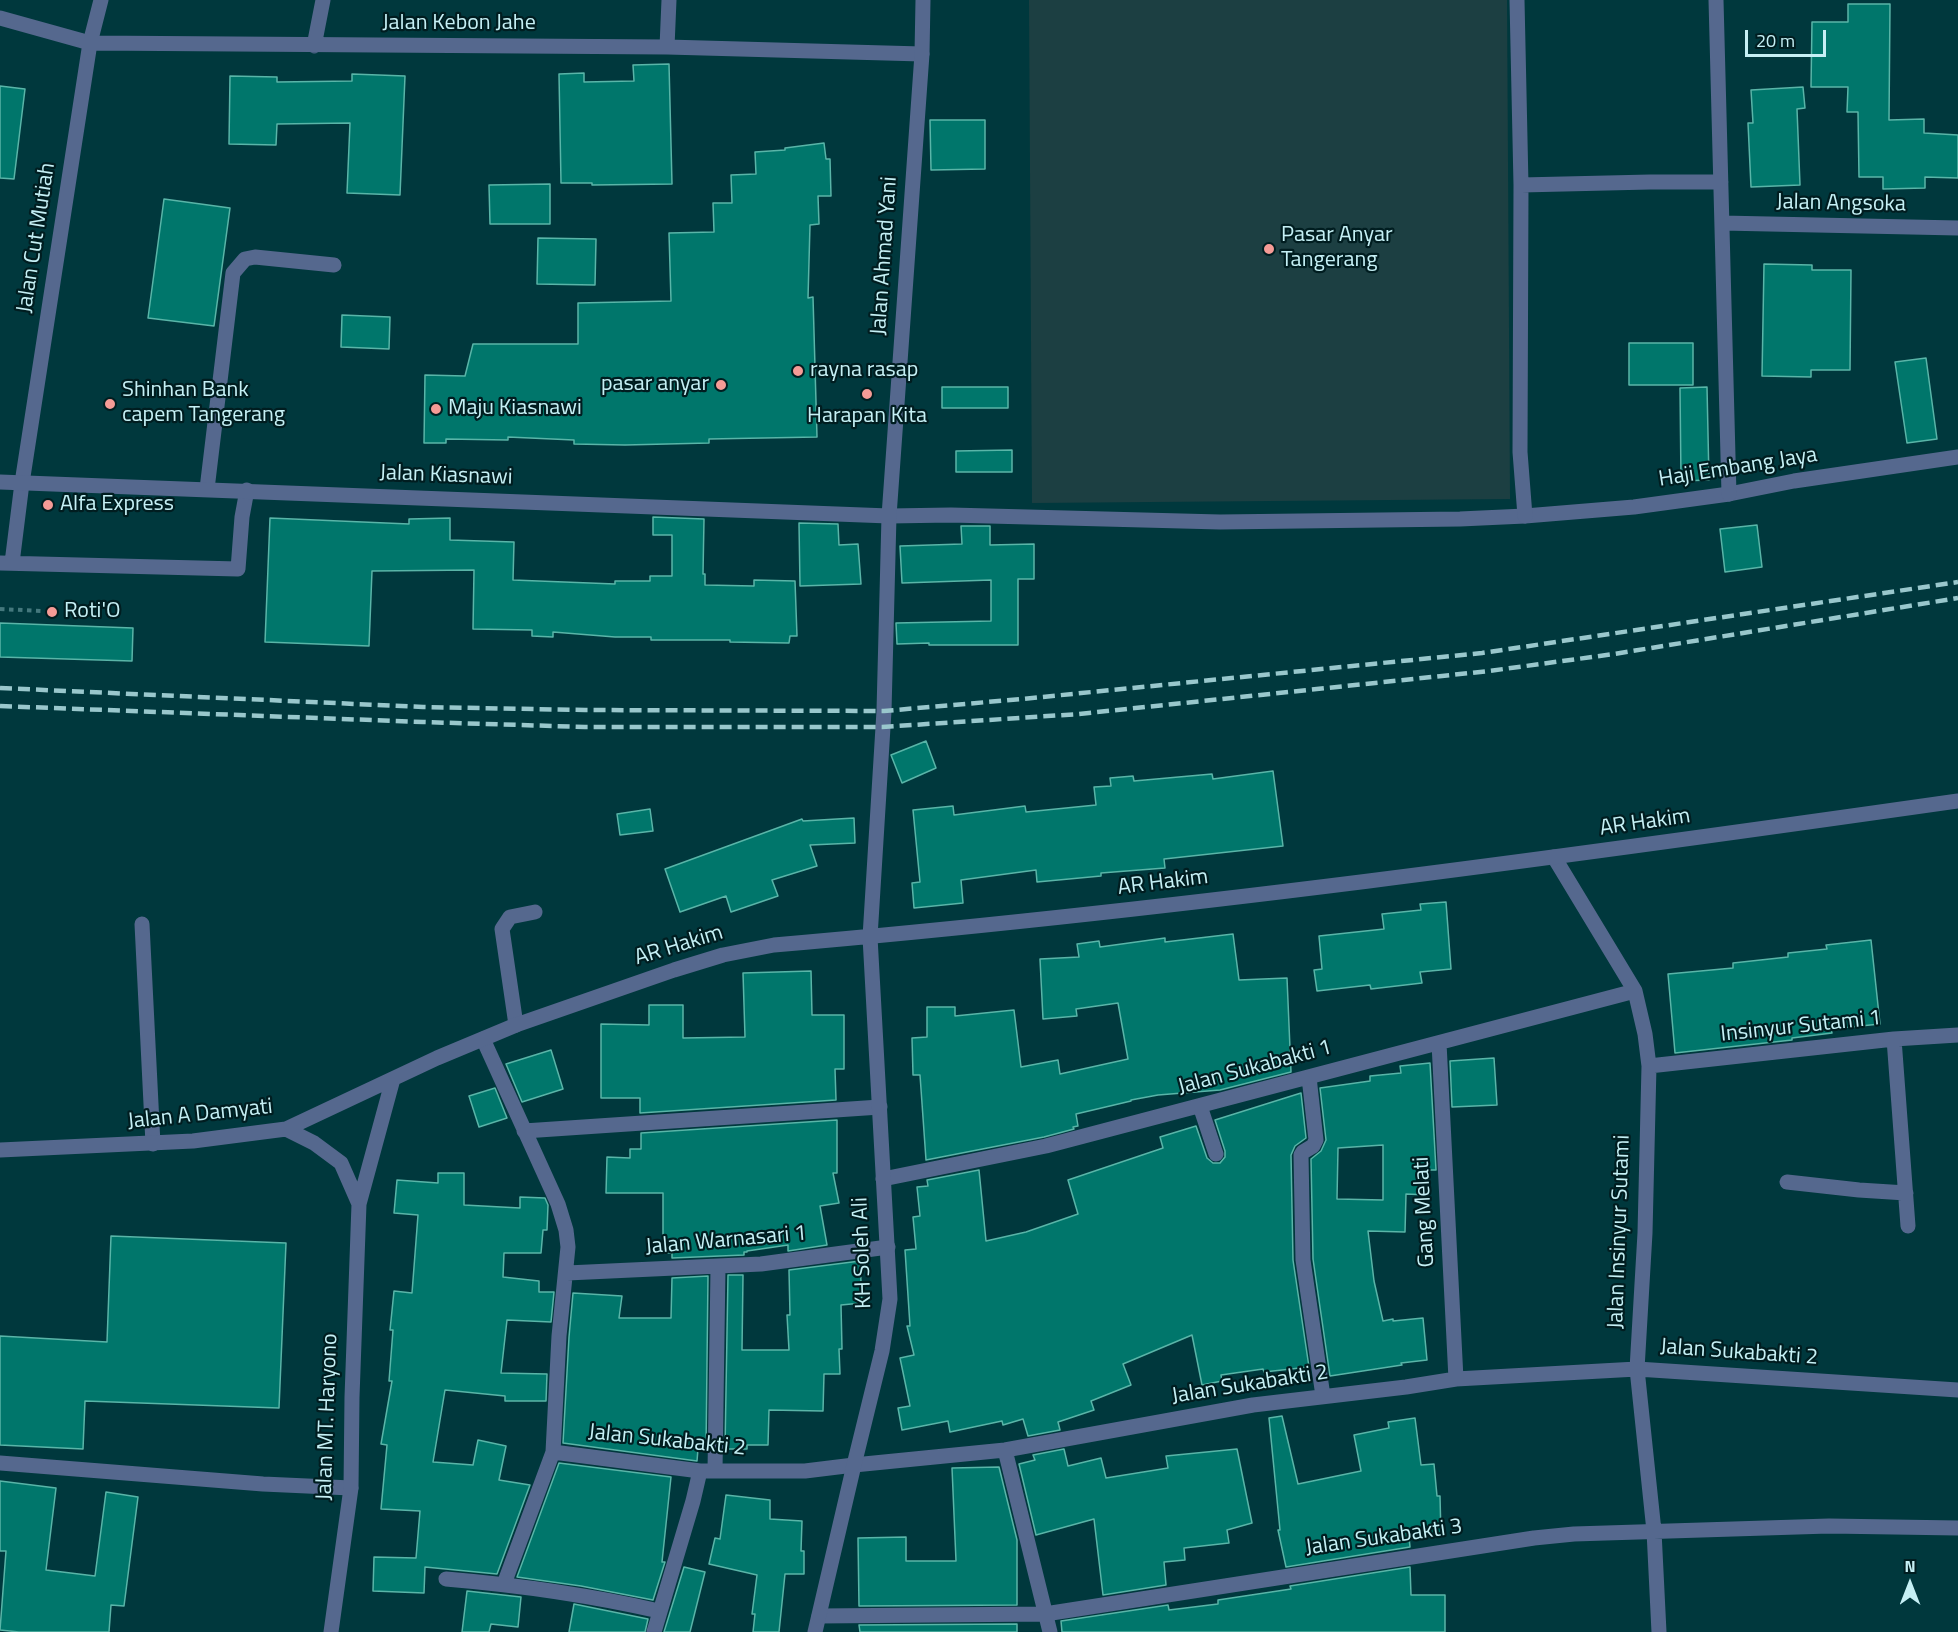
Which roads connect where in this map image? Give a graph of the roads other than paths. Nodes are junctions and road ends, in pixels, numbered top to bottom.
1 (101, 0) edge
2 (323, 0) edge
3 (669, 0) edge
4 (923, 0) edge
5 (1517, 0) edge
6 (1716, 0) edge
7 (0, 18) edge
8 (90, 44) junction
9 (314, 46) junction
10 (668, 47) junction
11 (922, 54) junction
12 (1721, 182) junction
13 (1521, 185) junction
14 (1722, 223) junction
15 (1958, 228) edge
16 (334, 265) dead end
17 (1958, 457) edge
18 (0, 482) edge
19 (22, 483) junction
20 (207, 489) junction
21 (248, 490) junction
22 (1729, 494) junction
23 (889, 516) junction
24 (1525, 516) junction
25 (6, 563) edge
26 (1958, 801) edge
27 (1554, 857) junction
28 (535, 912) dead end
29 (142, 924) dead end
30 (870, 937) junction
31 (1635, 991) junction
32 (516, 1025) junction
33 (1958, 1035) edge
34 (483, 1039) junction
35 (1894, 1039) junction
36 (1439, 1043) junction
37 (1649, 1066) junction
38 (1309, 1077) junction
39 (393, 1079) junction
40 (1200, 1106) junction
41 (880, 1107) junction
42 (286, 1129) junction
43 (525, 1131) junction
44 (153, 1144) junction
45 (0, 1150) edge
46 (1216, 1154) dead end
47 (883, 1179) junction
48 (1787, 1182) dead end
49 (1906, 1193) junction
50 (359, 1204) junction
51 (1908, 1226) dead end
52 (888, 1247) junction
53 (718, 1268) junction
54 (567, 1273) junction
55 (1637, 1369) junction
56 (1456, 1379) junction
57 (1958, 1390) edge
58 (1323, 1396) junction
59 (1005, 1450) junction
60 (553, 1452) junction
61 (0, 1463) edge
62 (854, 1465) junction
63 (708, 1471) junction
64 (351, 1488) junction
65 (1958, 1528) edge
66 (1654, 1531) junction
67 (446, 1579) dead end
68 (504, 1584) junction
69 (659, 1611) junction
70 (1045, 1614) junction
71 (819, 1616) junction
72 (331, 1632) edge
73 (654, 1632) edge
74 (815, 1632) edge
75 (1050, 1632) edge
76 (1659, 1632) edge

1 - 8 street, Jalan Cut Mutiah
2 - 9 street
3 - 10 street
4 - 11 street, Jalan Ahmad Yani
5 - 13 street
6 - 12 street
7 - 8 street, Jalan Kebon Jahe
8 - 9 street, Jalan Kebon Jahe
8 - 19 street, Jalan Cut Mutiah
9 - 10 street, Jalan Kebon Jahe
10 - 11 street, Jalan Kebon Jahe
11 - 23 street, Jalan Ahmad Yani
12 - 13 street
12 - 14 street
13 - 24 street
14 - 15 street, Jalan Angsoka
14 - 22 street
16 - 20 street
17 - 22 street, Haji Embang Jaya
18 - 19 street, Jalan Kiasnawi
19 - 20 street, Jalan Kiasnawi
19 - 25 street, Jalan Cut Mutiah
20 - 21 street, Jalan Kiasnawi
21 - 23 street, Jalan Kiasnawi
21 - 25 street
22 - 24 street, Haji Embang Jaya
23 - 24 street, Jalan Kiasnawi
23 - 30 street, Jalan Ahmad Yani
26 - 27 street, AR Hakim
27 - 30 street, AR Hakim
27 - 31 street, Jalan Insinyur Sutami
28 - 32 street
29 - 44 street
30 - 32 street, AR Hakim
30 - 41 street, KH Soleh Ali
31 - 36 street, Jalan Sukabakti 1
31 - 37 street, Jalan Insinyur Sutami
32 - 34 street, AR Hakim
33 - 35 street, Insinyur Sutami 1
34 - 39 street, AR Hakim
34 - 43 street
35 - 37 street, Insinyur Sutami 1
35 - 49 street
36 - 38 street, Jalan Sukabakti 1
36 - 56 street, Gang Melati
37 - 55 street, Jalan Insinyur Sutami
38 - 40 street, Jalan Sukabakti 1
38 - 58 street
39 - 42 street, Jalan A Damyati
39 - 50 street, Jalan MT. Haryono
40 - 46 street
40 - 47 street, Jalan Sukabakti 1
41 - 43 street
41 - 47 street, KH Soleh Ali
42 - 44 street, Jalan A Damyati
42 - 50 street, Jalan MT. Haryono
43 - 54 street
44 - 45 street, Jalan A Damyati
47 - 52 street, KH Soleh Ali
48 - 49 street
49 - 51 street
50 - 64 street, Jalan MT. Haryono
52 - 53 street, Jalan Warnasari 1
52 - 62 street, KH Soleh Ali
53 - 54 street, Jalan Warnasari 1
53 - 63 street
54 - 60 street
55 - 56 street, Jalan Sukabakti 2
55 - 57 street, Jalan Sukabakti 2
55 - 66 street, Jalan Insinyur Sutami
56 - 58 street, Jalan Sukabakti 2
58 - 59 street, Jalan Sukabakti 2
59 - 62 street, Jalan Sukabakti 2
59 - 70 street
60 - 63 street, Jalan Sukabakti 2
60 - 68 street
61 - 64 street
62 - 63 street, Jalan Sukabakti 2
62 - 71 street, KH Soleh Ali
63 - 69 street
64 - 72 street, Jalan MT. Haryono
65 - 66 street, Jalan Sukabakti 3
66 - 70 street, Jalan Sukabakti 3
66 - 76 street, Jalan Insinyur Sutami
67 - 68 street
68 - 69 street
69 - 73 street
70 - 71 street, Jalan Sukabakti 3
70 - 75 street
71 - 74 street, KH Soleh Ali

